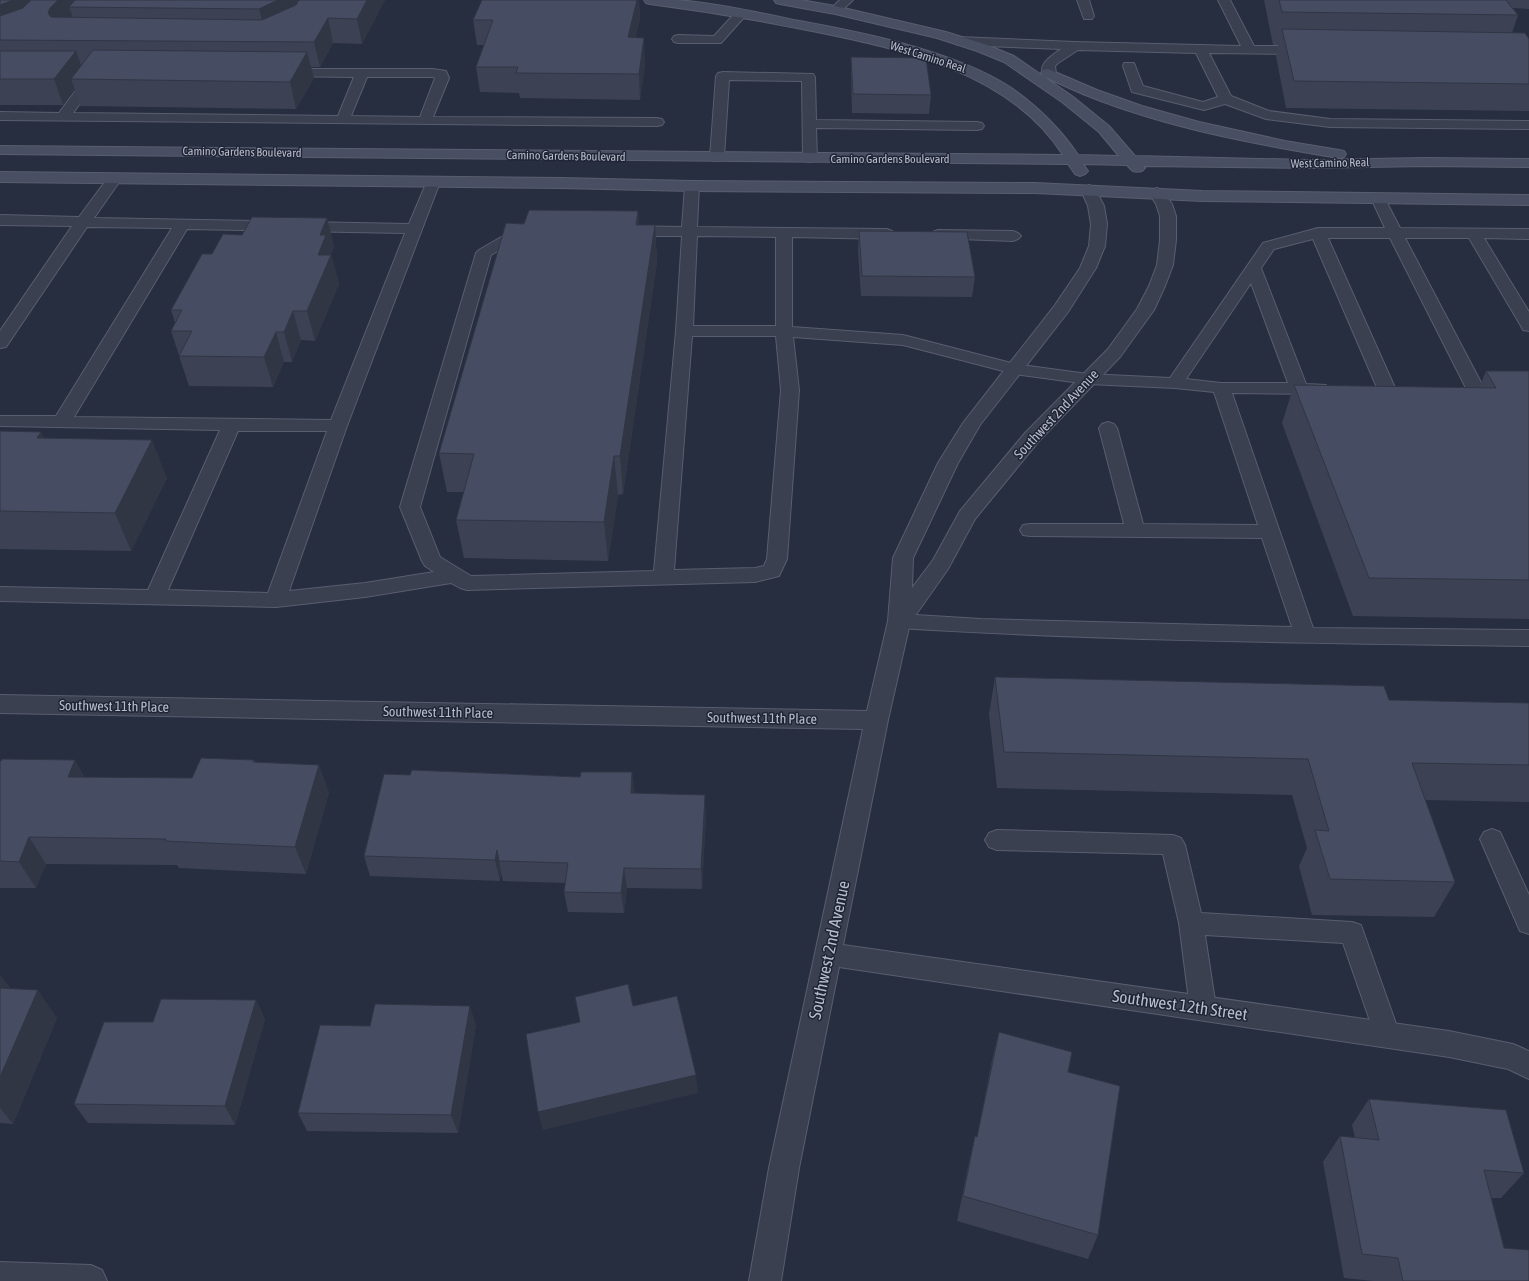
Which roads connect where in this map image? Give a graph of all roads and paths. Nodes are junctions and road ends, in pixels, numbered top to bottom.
1 (650, 0) edge
2 (780, 0) edge
3 (847, 0) edge
4 (1083, 0) edge
5 (1224, 0) edge
6 (668, 1) edge
7 (805, 2) edge
8 (835, 10) junction
9 (741, 14) junction
10 (1088, 16) dead end
11 (678, 39) dead end
12 (959, 41) junction
13 (1075, 46) junction
14 (1201, 49) junction
15 (1249, 49) junction
16 (1317, 50) edge
17 (1009, 59) junction
18 (1129, 66) dead end
19 (82, 72) edge
20 (276, 73) edge
21 (362, 73) junction
22 (1049, 74) junction
23 (1226, 99) junction
24 (0, 116) edge
25 (63, 117) junction
26 (343, 120) junction
27 (425, 121) junction
28 (657, 122) dead end
29 (809, 124) junction
30 (1529, 124) edge
31 (977, 126) dead end
32 (0, 150) edge
33 (567, 156) junction
34 (717, 157) junction
35 (810, 158) junction
36 (1074, 160) junction
37 (1131, 161) junction
38 (1426, 162) junction
39 (1529, 162) edge
40 (0, 177) edge
41 (115, 178) junction
42 (433, 182) junction
43 (561, 183) junction
44 (692, 186) junction
45 (1089, 190) junction
46 (1157, 193) junction
47 (1378, 198) junction
48 (1529, 200) edge
49 (0, 220) edge
50 (83, 222) junction
51 (182, 224) junction
52 (415, 229) junction
53 (539, 230) edge
54 (610, 230) edge
55 (689, 232) junction
56 (784, 233) junction
57 (1318, 233) junction
58 (1396, 233) junction
59 (1474, 234) junction
60 (1529, 234) edge
61 (1013, 236) dead end
62 (1253, 268) junction
63 (1529, 326) edge
64 (684, 331) junction
65 (784, 331) junction
66 (0, 343) edge
67 (1016, 369) junction
68 (1088, 379) junction
69 (1175, 382) junction
70 (1221, 388) junction
71 (1299, 389) junction
72 (1339, 390) edge
73 (1387, 390) edge
74 (1477, 392) edge
75 (0, 421) edge
76 (62, 422) junction
77 (231, 425) junction
78 (338, 426) junction
79 (1108, 428) dead end
80 (1030, 530) dead end
81 (1135, 531) junction
82 (1269, 532) junction
83 (456, 575) junction
84 (663, 577) junction
85 (0, 594) edge
86 (155, 597) junction
87 (276, 600) junction
88 (900, 621) junction
89 (1305, 635) junction
90 (1529, 638) edge
91 (0, 704) edge
92 (876, 720) junction
93 (1492, 839) dead end
94 (997, 840) dead end
95 (1191, 923) junction
96 (1529, 923) edge
97 (828, 954) junction
98 (1203, 1008) junction
99 (1387, 1035) junction
100 (1529, 1066) edge
101 (0, 1278) edge
102 (91, 1281) edge
103 (765, 1281) edge

1 - 6 street, West Camino Real
2 - 7 street, West Camino Real
3 - 8 lane
4 - 10 lane
5 - 15 lane
6 - 9 street, West Camino Real
7 - 8 street, West Camino Real
8 - 12 street, West Camino Real
9 - 11 lane
9 - 36 street, West Camino Real
12 - 13 lane
12 - 17 street, West Camino Real
13 - 14 lane
13 - 22 lane
14 - 15 lane
14 - 23 lane
15 - 16 lane
17 - 22 street
17 - 37 street, West Camino Real
18 - 23 lane
19 - 25 lane
20 - 21 lane
21 - 26 lane
21 - 27 lane
22 - 38 street
23 - 30 lane
24 - 25 lane
25 - 26 lane
26 - 27 lane
27 - 28 lane
29 - 31 lane
29 - 34 lane
29 - 35 lane
32 - 33 street, Camino Gardens Boulevard
33 - 34 street, Camino Gardens Boulevard
33 - 43 street
34 - 35 street, Camino Gardens Boulevard
35 - 36 street, Camino Gardens Boulevard
36 - 37 street, Camino Gardens Boulevard
36 - 45 street, West Camino Real
37 - 38 street, West Camino Real
37 - 46 street, West Camino Real
38 - 39 street, West Camino Real
40 - 41 street, Camino Gardens Boulevard
41 - 42 street, Camino Gardens Boulevard
41 - 50 lane
42 - 43 street, Camino Gardens Boulevard
42 - 52 lane
43 - 44 street, Camino Gardens Boulevard
44 - 45 street, Camino Gardens Boulevard
44 - 55 lane
45 - 46 street
45 - 67 street, Southwest 2nd Avenue
46 - 47 street
46 - 68 street, Southwest 2nd Avenue
47 - 48 street
47 - 58 lane
49 - 50 lane
50 - 51 lane
50 - 66 lane
51 - 52 lane
51 - 76 lane
52 - 78 lane
53 - 83 lane
54 - 55 lane
55 - 56 lane
55 - 64 lane
56 - 61 lane
56 - 65 lane
57 - 58 lane
57 - 62 lane
57 - 73 lane
58 - 59 lane
58 - 74 lane
59 - 60 lane
59 - 63 lane
62 - 69 lane
62 - 71 lane
64 - 65 lane
64 - 84 lane
65 - 67 lane
65 - 84 lane
67 - 68 lane
67 - 88 street, Southwest 2nd Avenue
68 - 69 lane
68 - 88 street, Southwest 2nd Avenue
69 - 70 lane
70 - 71 lane
70 - 82 lane
71 - 72 lane
75 - 76 lane
76 - 77 lane
77 - 78 lane
77 - 86 lane
78 - 87 lane
79 - 81 lane
80 - 81 lane
81 - 82 lane
82 - 89 lane
83 - 84 lane
83 - 87 lane
85 - 86 lane
86 - 87 lane
88 - 89 lane
88 - 92 street, Southwest 2nd Avenue
89 - 90 lane
91 - 92 street, Southwest 11th Place
92 - 97 street, Southwest 2nd Avenue
93 - 96 lane
94 - 95 lane
95 - 98 lane
95 - 99 lane
97 - 98 street, Southwest 12th Street
97 - 103 street, Southwest 2nd Avenue
98 - 99 street, Southwest 12th Street
99 - 100 street, Southwest 12th Street
101 - 102 street

